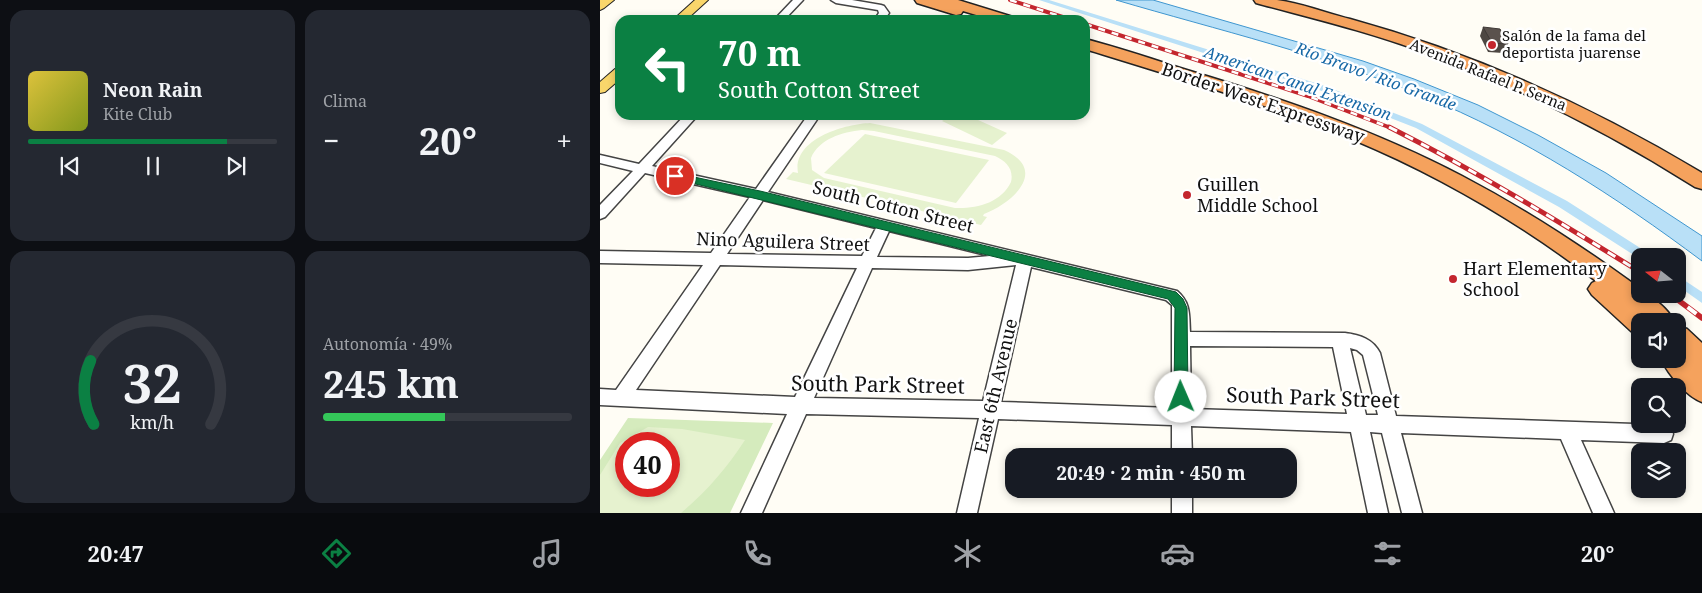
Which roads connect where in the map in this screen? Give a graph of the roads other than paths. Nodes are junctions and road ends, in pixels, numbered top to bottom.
1 (608, 0) edge
2 (702, 0) edge
3 (798, 0) edge
4 (836, 0) edge
5 (916, 0) edge
6 (922, 0) edge
7 (1261, 0) edge
8 (1289, 0) edge
9 (943, 3) edge
10 (600, 6) edge
11 (685, 15) edge
12 (784, 15) edge
13 (883, 15) edge
14 (973, 15) edge
15 (989, 15) edge
16 (1090, 46) edge
17 (1090, 53) edge
18 (615, 76) edge
19 (1186, 79) junction
20 (600, 89) edge
21 (687, 120) edge
22 (811, 120) edge
23 (600, 159) edge
24 (1702, 168) edge
25 (641, 169) junction
26 (1702, 182) edge
27 (760, 195) junction
28 (600, 214) edge
29 (884, 226) junction
30 (600, 257) edge
31 (716, 258) junction
32 (1025, 259) junction
33 (867, 263) junction
34 (1652, 313) edge
35 (1631, 316) edge
36 (1181, 338) junction
37 (1340, 340) junction
38 (1686, 344) edge
39 (1702, 360) edge
40 (1682, 368) edge
41 (1702, 390) edge
42 (600, 397) edge
43 (621, 397) junction
44 (801, 406) junction
45 (991, 410) junction
46 (1182, 416) junction
47 (1357, 423) junction
48 (1390, 423) junction
49 (1566, 429) junction
50 (1664, 434) dead end
51 (1182, 448) edge
52 (1182, 498) edge
53 (751, 513) edge
54 (967, 513) edge
55 (1182, 513) edge
56 (1378, 513) edge
57 (1412, 513) edge
58 (1604, 513) edge

1 - 10 main road
2 - 11 main road
3 - 12 street
4 - 13 street
5 - 9 highway
6 - 9 highway
7 - 26 highway, Avenida Rafael P. Serna
8 - 24 highway, Avenida Rafael P. Serna
9 - 14 highway
9 - 15 highway
16 - 19 highway, Border West Expressway
17 - 19 highway
18 - 20 main road
19 - 34 highway, Border West Expressway
19 - 35 highway
21 - 25 street
22 - 27 street
23 - 25 street, South Cotton Street
25 - 27 street, South Cotton Street
25 - 28 street
27 - 29 street, South Cotton Street
27 - 31 street
29 - 32 street, South Cotton Street
29 - 33 street
30 - 31 street, Nino Aguilera Street
31 - 33 street, Nino Aguilera Street
31 - 43 street
32 - 33 street, Nino Aguilera Street
32 - 36 street, South Cotton Street
32 - 45 street, East 6th Avenue
33 - 44 street
36 - 37 street
36 - 46 street
37 - 47 street
37 - 48 street
38 - 39 highway
40 - 41 highway
42 - 43 street, South Park Street
43 - 44 street, South Park Street
44 - 45 street, South Park Street
44 - 53 street
45 - 46 street, South Park Street
45 - 54 street, East 6th Avenue
46 - 47 street, South Park Street
46 - 51 street
47 - 48 street, South Park Street
47 - 56 street
48 - 49 street, South Park Street
48 - 57 street
49 - 50 street, South Park Street
49 - 58 street
52 - 55 street

